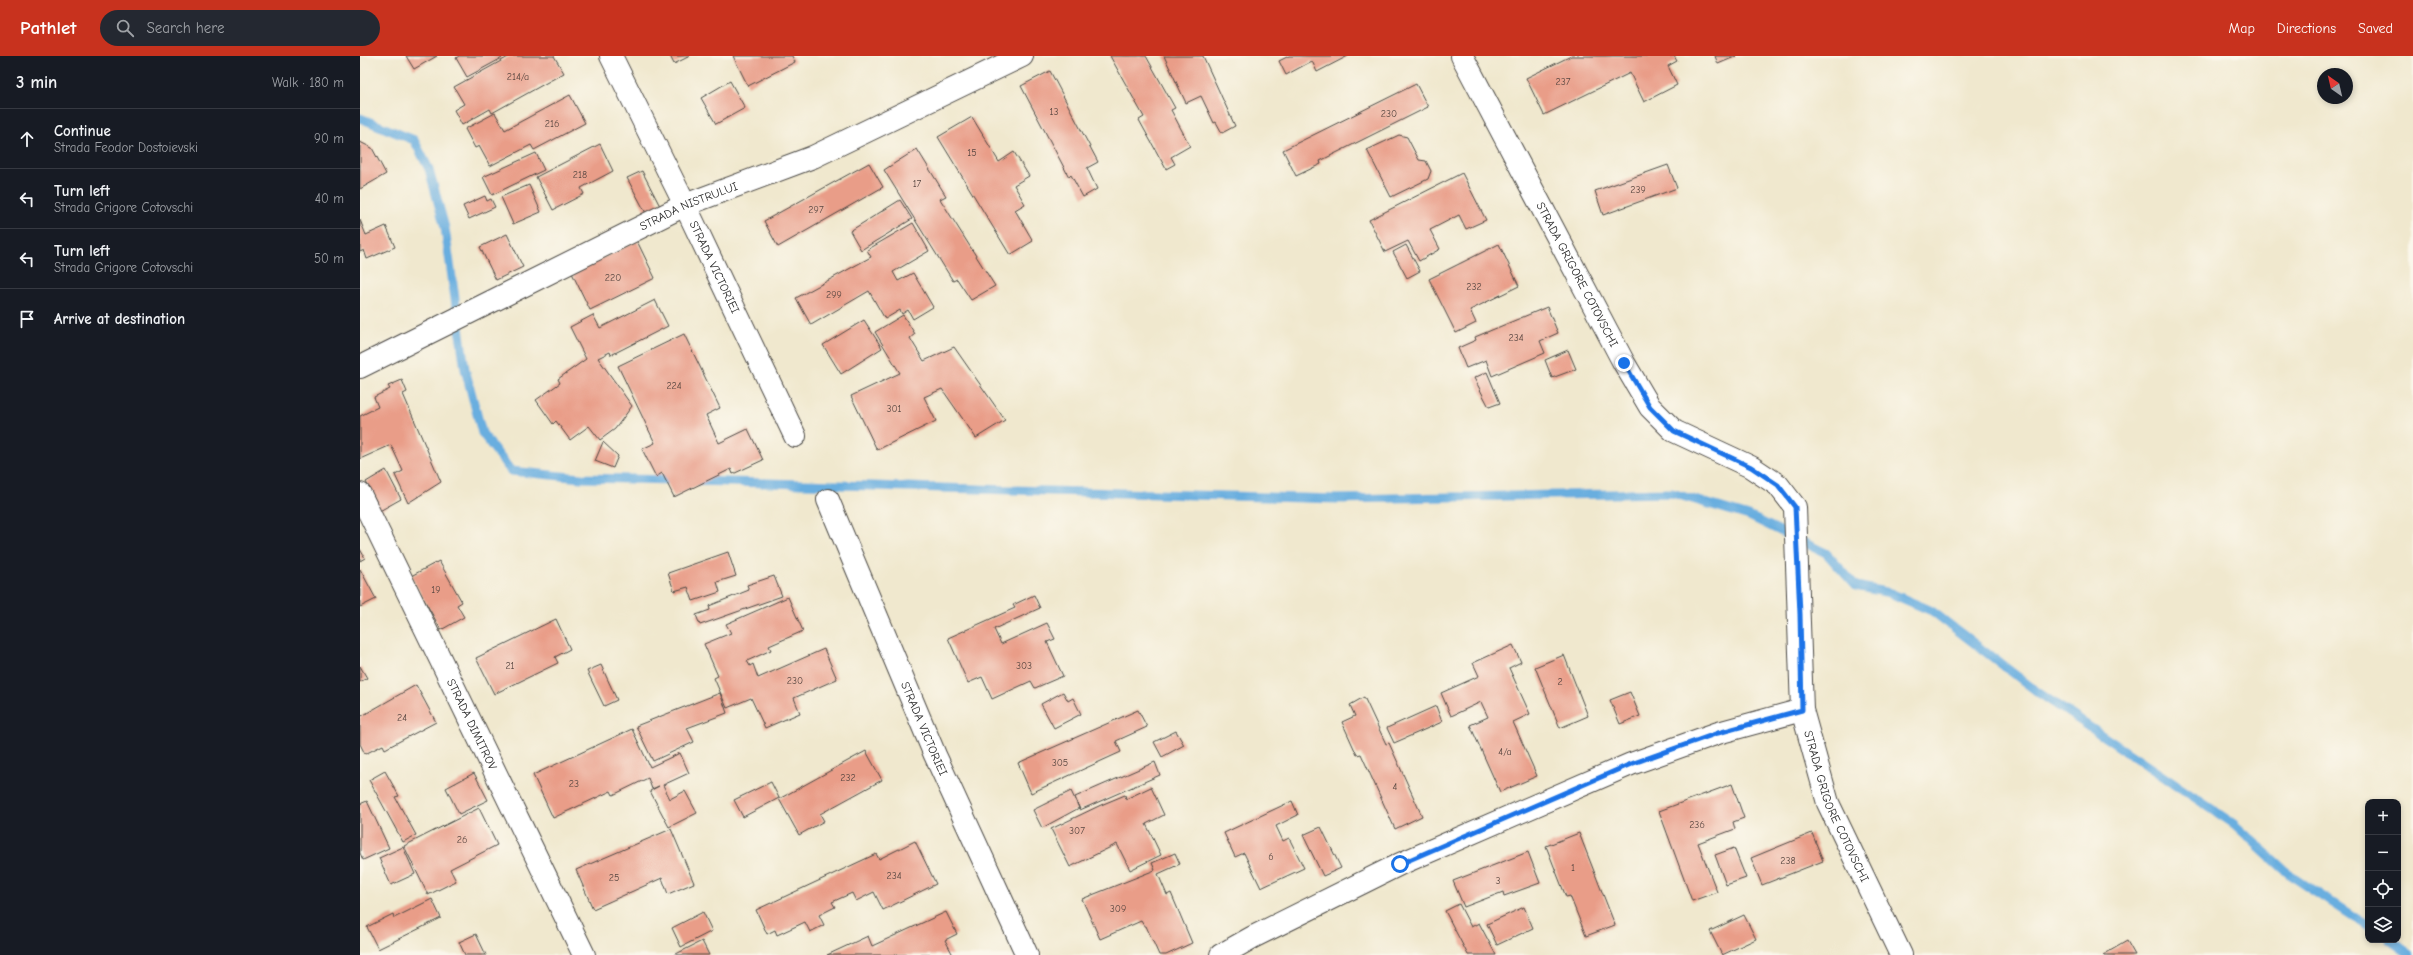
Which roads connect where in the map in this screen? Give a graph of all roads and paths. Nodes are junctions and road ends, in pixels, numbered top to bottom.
1 (611, 56) edge
2 (1462, 56) edge
3 (1014, 58) edge
4 (685, 205) junction
5 (360, 367) edge
6 (795, 436) dead end
7 (360, 494) edge
8 (828, 500) dead end
9 (1802, 710) junction
10 (584, 955) edge
11 (1027, 955) edge
12 (1221, 955) edge
13 (1901, 955) edge

1 - 4 street, STRADA VICTORIEI
2 - 9 street, STRADA GRIGORE COTOVSCHI
3 - 4 street, STRADA NISTRULUI
4 - 5 street, STRADA NISTRULUI
4 - 6 street, STRADA VICTORIEI
7 - 10 street, STRADA DIMITROV
8 - 11 street, STRADA VICTORIEI
9 - 12 street
9 - 13 street, STRADA GRIGORE COTOVSCHI

